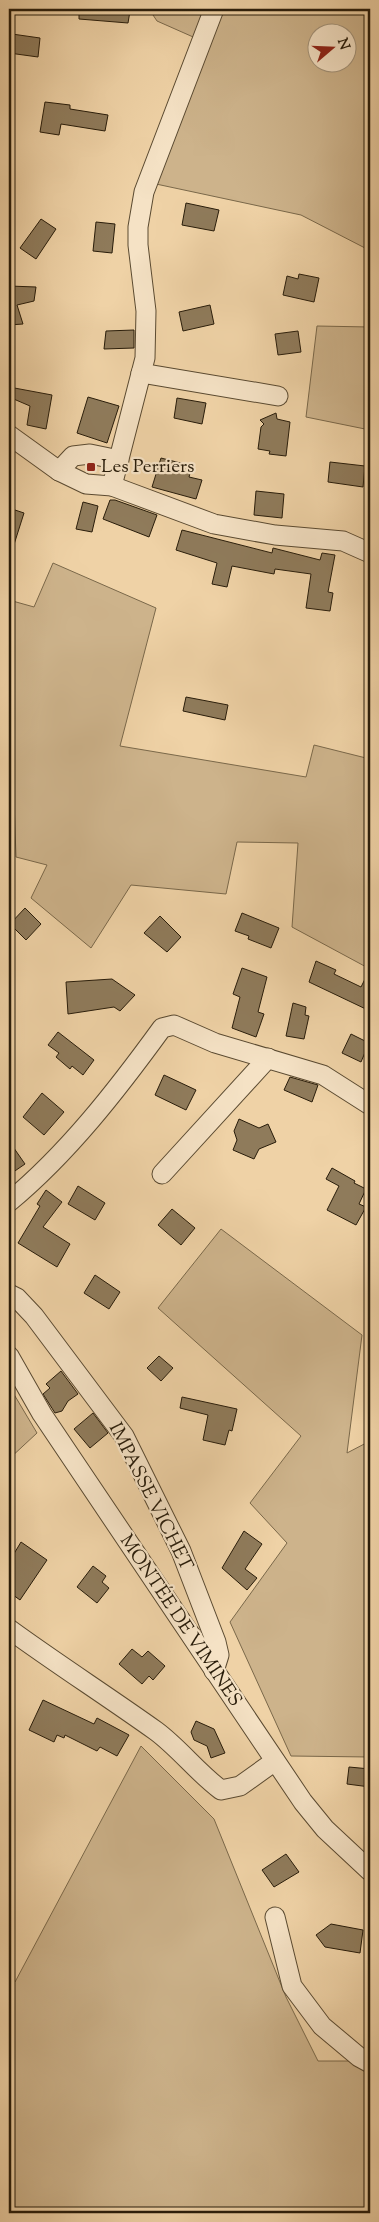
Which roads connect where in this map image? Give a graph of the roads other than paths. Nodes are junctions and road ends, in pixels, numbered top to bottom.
1 (214, 9) edge
2 (142, 373) junction
3 (278, 396) dead end
4 (9, 435) edge
5 (119, 460) junction
6 (59, 471) junction
7 (112, 486) junction
8 (370, 552) edge
9 (268, 1058) junction
10 (370, 1105) edge
11 (162, 1174) dead end
12 (9, 1202) edge
13 (9, 1294) edge
14 (9, 1356) edge
15 (9, 1629) edge
16 (214, 1672) junction
17 (275, 1761) junction
18 (370, 1871) edge
19 (275, 1917) dead end
20 (370, 2062) edge

1 - 2 street
2 - 3 street
2 - 5 street
4 - 6 street
5 - 6 street
5 - 7 street
6 - 7 street
7 - 8 street
9 - 10 street
9 - 11 street
9 - 12 street
13 - 16 street, IMPASSE VICHET
14 - 16 street, MONTÉE DE VIMINES
15 - 17 street
16 - 17 street, MONTÉE DE VIMINES
17 - 18 street, MONTÉE DE VIMINES
19 - 20 street

